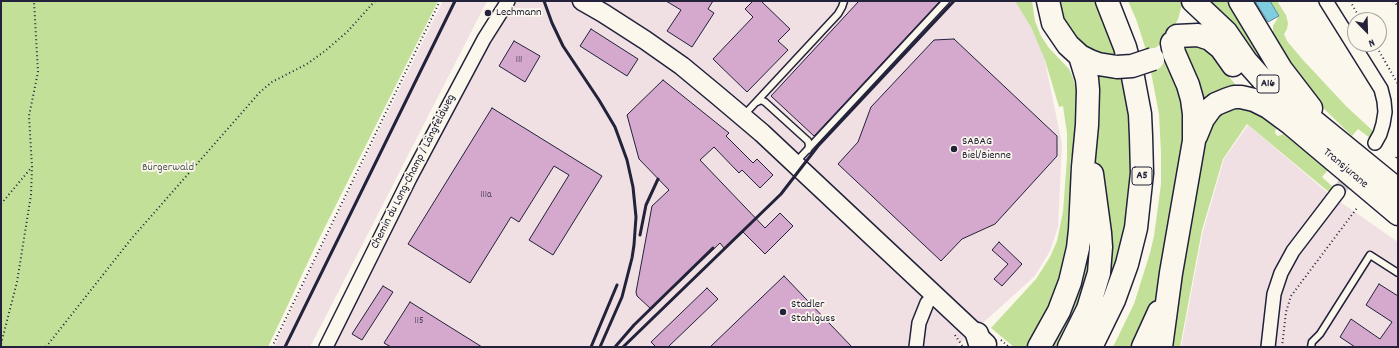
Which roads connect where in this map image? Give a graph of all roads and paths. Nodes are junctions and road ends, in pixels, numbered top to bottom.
1 (34, 1) edge
2 (375, 1) edge
3 (440, 1) edge
4 (508, 1) edge
5 (582, 1) edge
6 (844, 1) edge
7 (946, 1) edge
8 (1048, 1) edge
9 (1107, 1) edge
10 (1119, 1) edge
11 (1189, 1) edge
12 (1193, 1) edge
13 (1240, 1) edge
14 (1326, 1) edge
15 (1350, 1) edge
16 (1393, 1) edge
17 (1398, 6) edge
18 (1356, 12) edge
19 (1174, 40) junction
20 (1380, 52) edge
21 (1080, 56) junction
22 (1398, 84) edge
23 (755, 103) junction
24 (742, 116) junction
25 (1291, 124) junction
26 (1087, 125) junction
27 (1194, 141) junction
28 (1375, 143) tunnel mouth
29 (808, 150) junction
30 (1356, 154) junction
31 (794, 165) junction
32 (32, 167) junction
33 (1398, 190) edge
34 (1338, 192) tunnel mouth
35 (1, 204) edge
36 (1357, 208) dead end
37 (1398, 214) edge
38 (1398, 272) edge
39 (1171, 273) junction
40 (934, 296) junction
41 (953, 330) dead end
42 (1, 344) edge
43 (978, 344) edge
44 (46, 347) edge
45 (272, 347) edge
46 (326, 347) edge
47 (916, 347) edge
48 (997, 347) edge
49 (1039, 347) edge
50 (1069, 347) edge
51 (1091, 347) edge
52 (1104, 347) edge
53 (1143, 347) edge
54 (1161, 347) edge
55 (1268, 347) edge
56 (1282, 347) edge
57 (1311, 347) edge

1 - 32 path
2 - 44 path
3 - 45 path
4 - 46 street, Chemin du Long-Champ / Längfeldweg
5 - 24 main road
6 - 23 lane
7 - 29 lane
8 - 21 highway
9 - 51 highway, A5
10 - 52 highway, A5
11 - 19 highway
12 - 30 highway, A16
13 - 30 highway
14 - 28 street
15 - 18 path
16 - 17 path
19 - 21 highway, bridge
19 - 25 highway, A16
19 - 27 highway
20 - 22 path
21 - 26 highway
23 - 24 lane
23 - 29 lane
24 - 31 main road
25 - 27 highway
25 - 37 highway, Transjurane / A16
26 - 49 highway
26 - 50 highway
27 - 39 highway
29 - 31 lane
30 - 33 highway, Transjurane / A16
31 - 40 main road
32 - 35 path
32 - 42 path
34 - 55 street
36 - 56 path
38 - 57 lane
39 - 53 highway
39 - 54 highway
40 - 43 main road
40 - 47 street
41 - 43 path
43 - 48 main road

